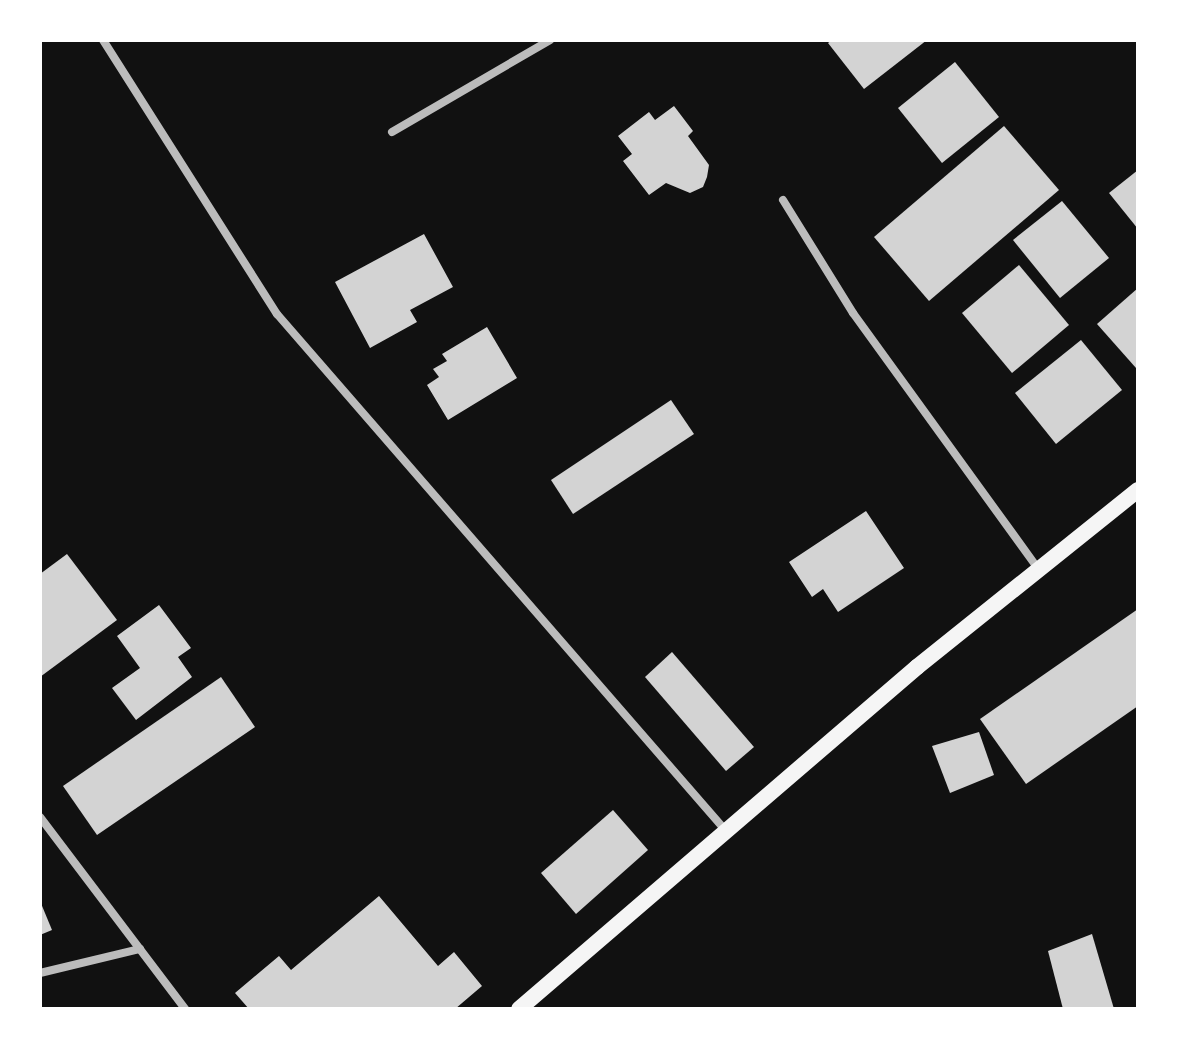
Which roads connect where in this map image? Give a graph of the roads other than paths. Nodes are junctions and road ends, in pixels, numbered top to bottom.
1 (103, 40) edge
2 (550, 40) edge
3 (392, 132) dead end
4 (783, 200) dead end
5 (1138, 490) edge
6 (1039, 570) junction
7 (40, 817) edge
8 (726, 831) junction
9 (140, 949) junction
10 (40, 973) edge
11 (185, 1009) edge
12 (519, 1009) edge

1 - 8 street
2 - 3 street
4 - 6 street
5 - 6 main road
6 - 8 main road
7 - 9 street
8 - 12 main road
9 - 10 street
9 - 11 street

